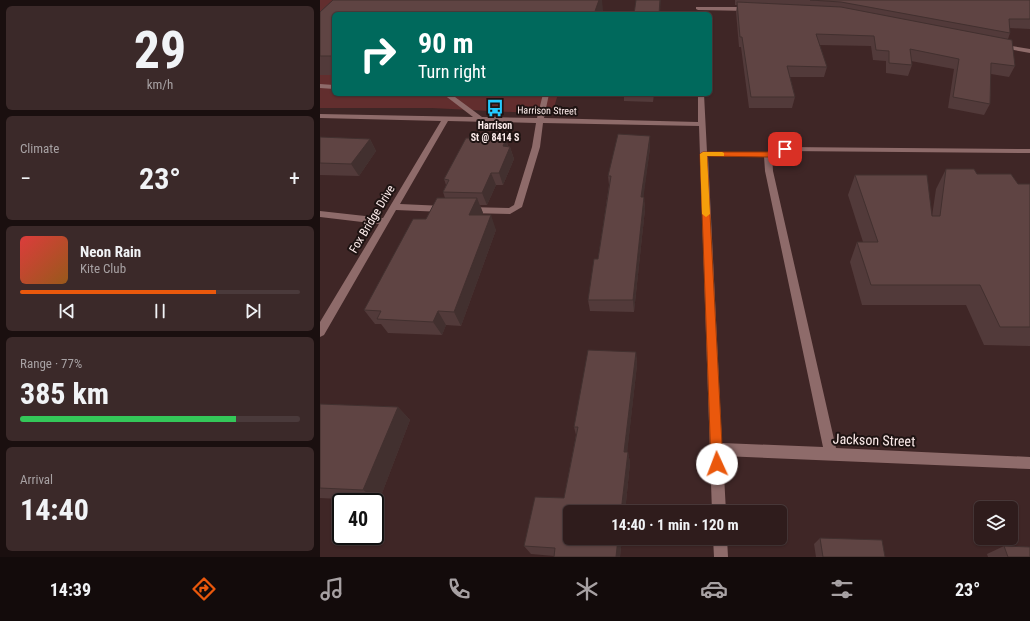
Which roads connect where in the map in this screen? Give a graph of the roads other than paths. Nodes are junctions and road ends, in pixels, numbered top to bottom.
1 (698, 0) edge
2 (760, 9) edge
3 (698, 11) edge
4 (991, 44) edge
5 (1030, 50) edge
6 (320, 86) edge
7 (332, 87) edge
8 (449, 96) edge
9 (546, 96) edge
10 (700, 96) edge
11 (320, 116) edge
12 (446, 118) junction
13 (480, 118) junction
14 (540, 120) junction
15 (702, 124) junction
16 (1030, 151) edge
17 (703, 154) junction
18 (768, 154) junction
19 (393, 207) junction
20 (320, 214) edge
21 (385, 221) junction
22 (320, 332) edge
23 (716, 449) junction
24 (832, 454) junction
25 (1030, 463) edge
26 (719, 505) edge
27 (720, 545) edge
28 (721, 557) edge

1 - 3 street
2 - 3 street
4 - 5 street
6 - 7 street
8 - 13 street
9 - 14 street
10 - 15 street
11 - 12 street, Harrison Street
12 - 13 street, Harrison Street
12 - 19 street, Fox Bridge Drive
13 - 14 street, Harrison Street
14 - 15 street, Harrison Street
14 - 19 street
15 - 17 street
16 - 18 street
17 - 18 street
17 - 23 street
18 - 24 street
19 - 21 street, Fox Bridge Drive
20 - 21 street
21 - 22 street, Fox Bridge Drive
23 - 24 street, Jackson Street
23 - 26 street
24 - 25 street, Jackson Street
27 - 28 street

